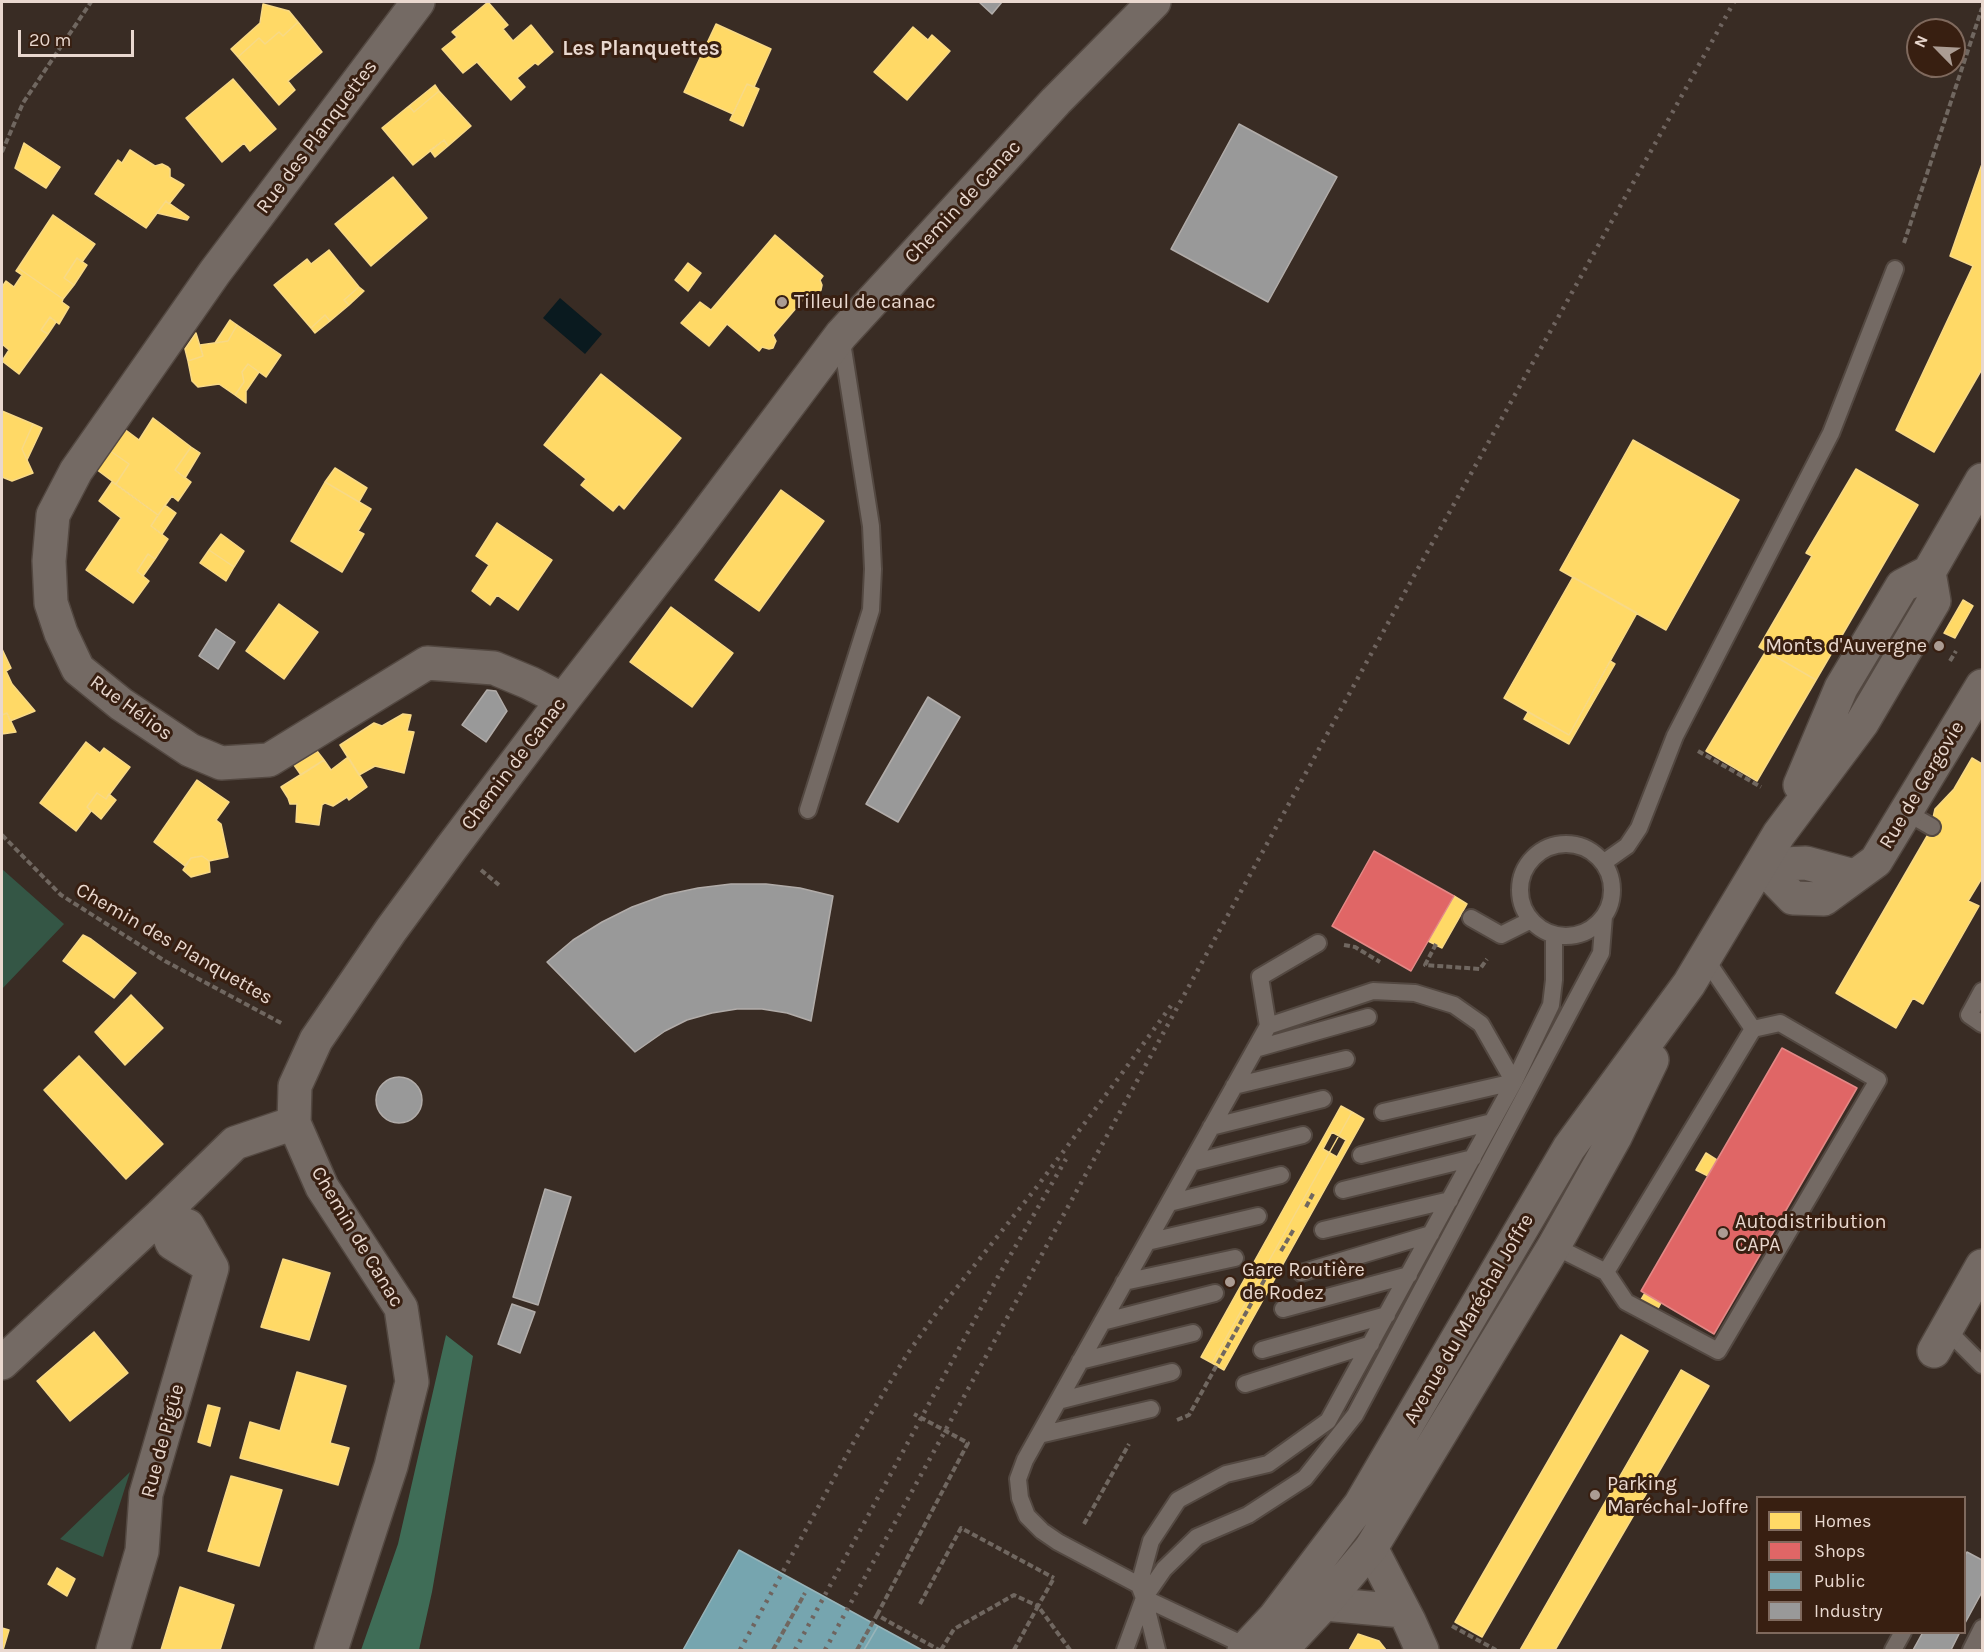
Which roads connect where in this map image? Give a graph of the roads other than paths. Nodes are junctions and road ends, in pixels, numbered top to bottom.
1 (418, 2) edge
2 (1154, 2) edge
3 (1895, 269) road end
4 (216, 272) joint
5 (841, 335) junction
6 (1983, 480) edge
7 (1983, 686) edge
8 (563, 700) junction
9 (808, 810) dead end
10 (1603, 863) junction
11 (1761, 865) junction
12 (1604, 916) junction
13 (1471, 918) dead end
14 (1531, 920) junction
15 (1554, 935) junction
16 (1318, 943) dead end
17 (1697, 971) junction
18 (1983, 991) edge
19 (1368, 1017) dead end
20 (1983, 1024) edge
21 (1268, 1026) junction
22 (1753, 1029) junction
23 (1255, 1049) junction
24 (1346, 1059) dead end
25 (1514, 1082) junction
26 (1234, 1086) junction
27 (1323, 1099) dead end
28 (1383, 1112) dead end
29 (1492, 1122) junction
30 (294, 1123) junction
31 (1211, 1127) junction
32 (1303, 1135) dead end
33 (1361, 1155) dead end
34 (1473, 1158) junction
35 (1191, 1162) junction
36 (1281, 1175) dead end
37 (1343, 1190) dead end
38 (1450, 1200) junction
39 (1169, 1203) junction
40 (161, 1215) junction
41 (1258, 1216) dead end
42 (1323, 1230) dead end
43 (1431, 1234) junction
44 (1147, 1242) junction
45 (1554, 1246) junction
46 (1234, 1258) dead end
47 (1983, 1266) edge
48 (1606, 1272) junction
49 (1301, 1273) dead end
50 (1409, 1275) junction
51 (1124, 1282) junction
52 (1215, 1293) dead end
53 (1283, 1309) dead end
54 (1387, 1315) junction
55 (1102, 1322) junction
56 (1193, 1333) dead end
57 (1940, 1340) joint
58 (1371, 1344) junction
59 (1262, 1350) dead end
60 (1080, 1361) junction
61 (2, 1363) edge
62 (1983, 1365) edge
63 (1172, 1372) dead end
64 (1245, 1384) dead end
65 (1058, 1401) junction
66 (1151, 1408) dead end
67 (1039, 1435) junction
68 (1371, 1548) junction
69 (1141, 1592) junction
70 (1324, 1604) junction
71 (1403, 1611) junction
72 (1983, 1628) edge
73 (1902, 1634) edge
74 (1246, 1649) edge
75 (113, 1650) edge
76 (331, 1650) edge
77 (1125, 1650) edge
78 (1157, 1650) edge
79 (1281, 1650) edge
80 (1422, 1650) edge
81 (1893, 1650) edge
82 (1971, 1650) edge

1 - 4 street, Rue des Planquettes
2 - 5 street, Chemin de Canac
3 - 10 lane
4 - 8 street, Rue Hélios
5 - 8 street, Chemin de Canac
5 - 9 lane
6 - 11 street, Avenue du Maréchal Joffre
7 - 11 street, Rue de Gergovie
8 - 30 street, Chemin de Canac
10 - 12 lane
10 - 14 lane
11 - 17 street, Avenue du Maréchal Joffre
12 - 15 lane
12 - 69 lane
13 - 14 lane
14 - 15 lane
15 - 25 lane
16 - 21 lane
17 - 22 lane
17 - 45 street, Avenue du Maréchal Joffre
17 - 74 street, Avenue du Maréchal Joffre
18 - 20 lane
19 - 23 lane
21 - 23 lane
21 - 25 lane
22 - 48 lane
22 - 48 lane
23 - 26 lane
24 - 26 lane
25 - 28 lane
25 - 29 lane
26 - 31 lane
27 - 31 lane
29 - 33 lane
29 - 34 lane
30 - 40 street
30 - 76 street, Chemin de Canac
31 - 35 lane
32 - 35 lane
34 - 37 lane
34 - 38 lane
35 - 39 lane
36 - 39 lane
38 - 42 lane
38 - 43 lane
39 - 44 lane
40 - 61 street
40 - 75 street, Rue de Pigüe
41 - 44 lane
43 - 49 lane
43 - 50 lane
44 - 51 lane
45 - 48 lane
45 - 68 street, Avenue du Maréchal Joffre
46 - 51 lane
47 - 57 street
50 - 53 lane
50 - 54 lane
51 - 55 lane
52 - 55 lane
54 - 58 lane
54 - 59 lane
55 - 60 lane
56 - 60 lane
57 - 62 lane
58 - 64 lane
58 - 69 lane
60 - 65 lane
63 - 65 lane
65 - 67 lane
66 - 67 lane
67 - 69 lane
68 - 70 street, Avenue du Maréchal Joffre
68 - 71 street
69 - 74 lane
69 - 77 lane
69 - 78 lane
70 - 71 street
70 - 79 street, Avenue du Maréchal Joffre
71 - 80 street
72 - 82 lane
73 - 81 lane

